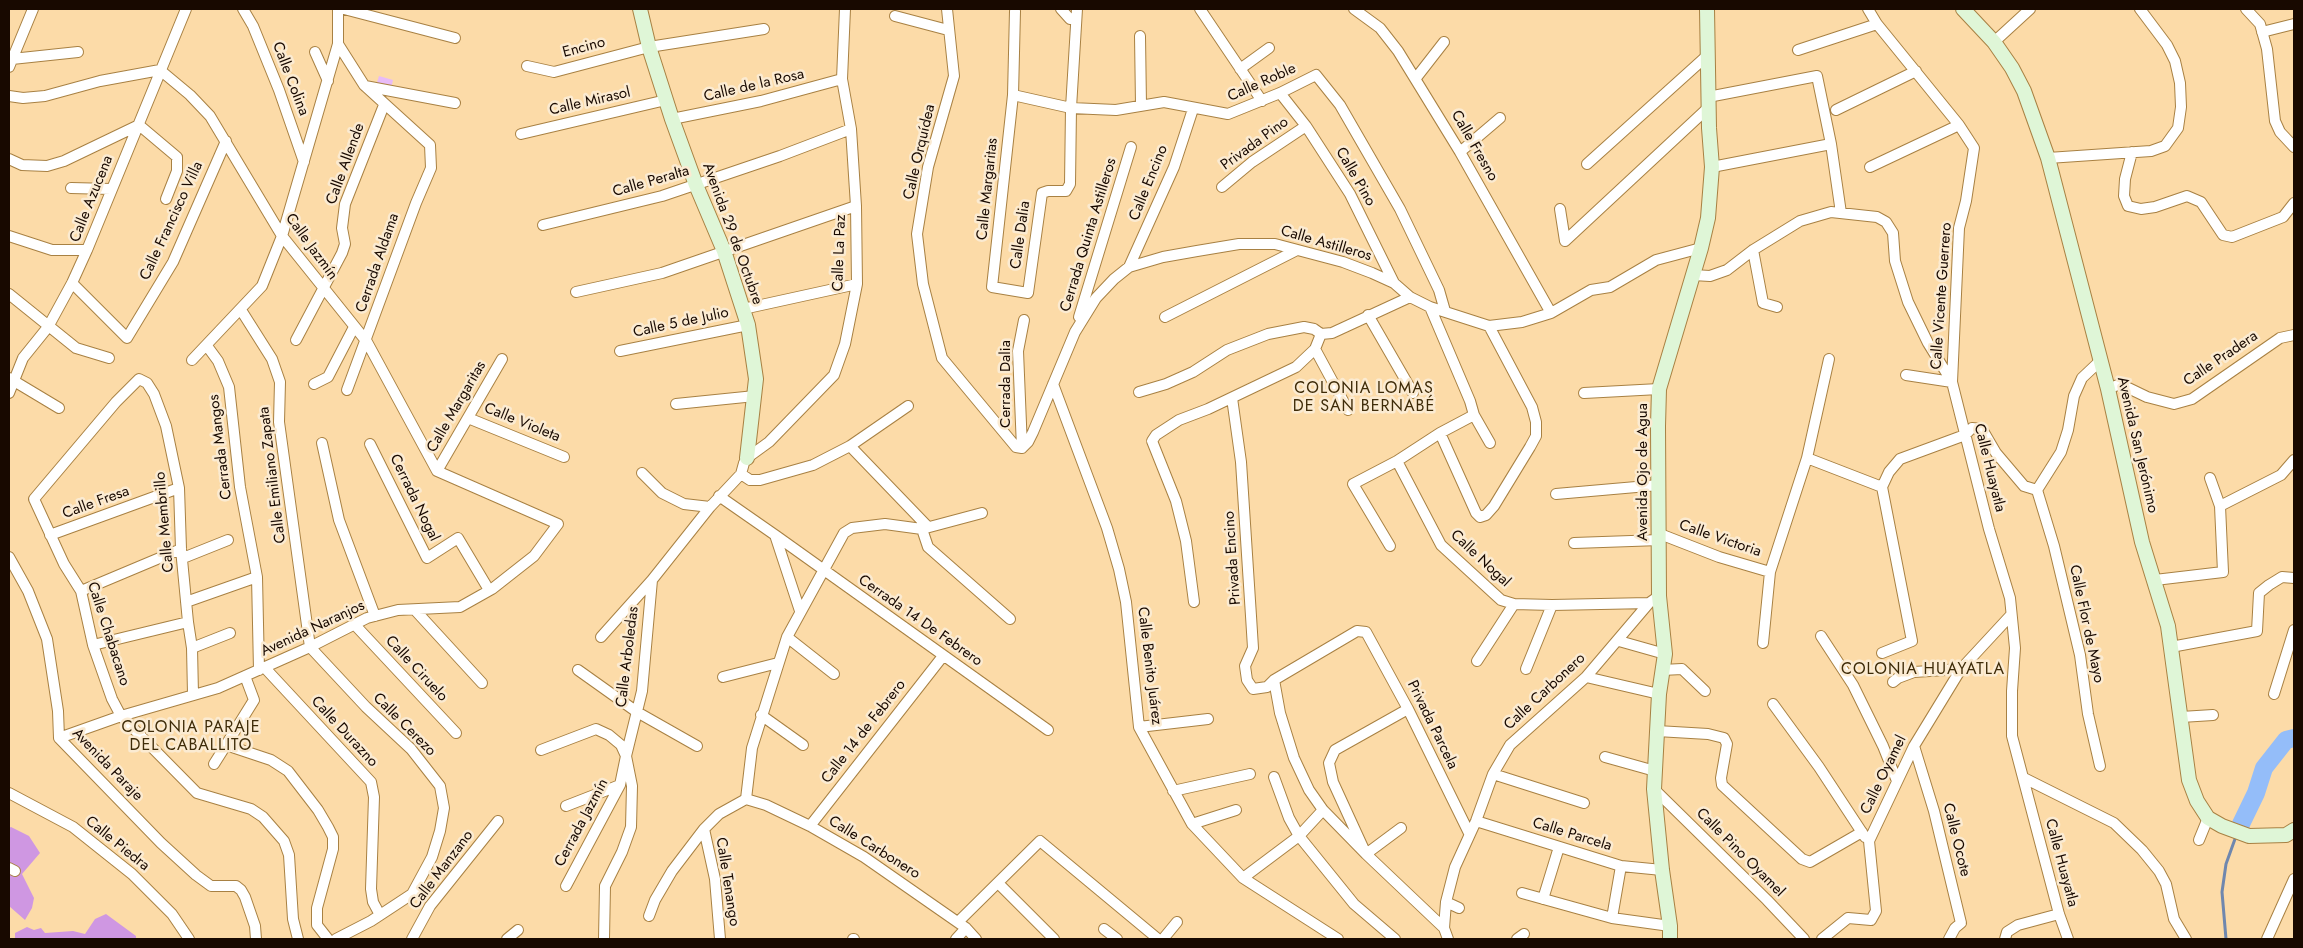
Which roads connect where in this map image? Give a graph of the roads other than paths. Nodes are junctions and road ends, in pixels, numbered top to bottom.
1 (33, 9) edge
2 (186, 9) edge
3 (243, 9) edge
4 (338, 9) edge
5 (344, 9) edge
6 (640, 9) edge
7 (845, 9) edge
8 (947, 9) edge
9 (1061, 9) edge
10 (1200, 9) edge
11 (1354, 9) edge
12 (1707, 9) edge
13 (1868, 9) edge
14 (1963, 9) edge
15 (2030, 9) edge
16 (2140, 9) edge
17 (2246, 9) edge
18 (1016, 11) dead end
19 (1076, 13) edge
20 (895, 16) dead end
21 (1877, 24) junction
22 (2294, 24) edge
23 (764, 29) dead end
24 (948, 30) junction
25 (2262, 32) junction
26 (1140, 36) dead end
27 (455, 38) dead end
28 (1444, 42) dead end
29 (1994, 42) junction
30 (338, 44) junction
31 (649, 47) junction
32 (1269, 48) dead end
33 (1798, 50) dead end
34 (78, 52) dead end
35 (315, 52) dead end
36 (1709, 54) junction
37 (12, 56) edge
38 (526, 66) dead end
39 (1240, 69) junction
40 (160, 70) junction
41 (1916, 71) junction
42 (1416, 78) junction
43 (842, 79) junction
44 (328, 81) junction
45 (364, 86) junction
46 (1280, 93) junction
47 (1013, 95) junction
48 (9, 96) edge
49 (666, 100) junction
50 (1262, 101) junction
51 (1708, 102) junction
52 (456, 103) dead end
53 (384, 105) junction
54 (1140, 105) junction
55 (1071, 108) junction
56 (1194, 109) junction
57 (1836, 110) dead end
58 (1500, 118) dead end
59 (672, 119) junction
60 (139, 125) junction
61 (1959, 125) junction
62 (1306, 126) junction
63 (851, 129) junction
64 (521, 134) dead end
65 (226, 141) junction
66 (1831, 144) junction
67 (1131, 147) dead end
68 (2294, 148) edge
69 (1460, 152) junction
70 (2132, 152) junction
71 (2048, 158) junction
72 (9, 159) edge
73 (304, 162) junction
74 (1587, 164) dead end
75 (1712, 167) junction
76 (1870, 168) dead end
77 (696, 185) junction
78 (1222, 187) dead end
79 (71, 188) dead end
80 (111, 189) junction
81 (166, 199) dead end
82 (2294, 203) edge
83 (856, 206) junction
84 (1560, 209) dead end
85 (1841, 213) junction
86 (543, 225) dead end
87 (9, 236) edge
88 (282, 236) junction
89 (1701, 248) junction
90 (87, 250) junction
91 (1297, 250) junction
92 (1754, 250) junction
93 (724, 251) junction
94 (1129, 267) junction
95 (1693, 276) junction
96 (72, 283) junction
97 (1394, 283) junction
98 (857, 284) junction
99 (992, 287) joint
100 (322, 289) junction
101 (576, 292) dead end
102 (9, 294) edge
103 (1410, 297) junction
104 (1430, 307) junction
105 (1777, 307) dead end
106 (743, 309) junction
107 (240, 310) junction
108 (1445, 311) junction
109 (1552, 313) junction
110 (1368, 315) junction
111 (1166, 317) dead end
112 (1024, 320) dead end
113 (748, 325) junction
114 (48, 326) junction
115 (354, 326) junction
116 (1488, 326) junction
117 (1075, 332) junction
118 (1321, 334) junction
119 (2294, 336) edge
120 (296, 340) dead end
121 (367, 342) junction
122 (207, 346) junction
123 (1315, 349) junction
124 (620, 351) dead end
125 (109, 358) dead end
126 (1829, 358) dead end
127 (502, 359) dead end
128 (192, 360) dead end
129 (2100, 361) junction
130 (1906, 375) dead end
131 (11, 380) edge
132 (1952, 382) junction
133 (314, 384) dead end
134 (1053, 384) junction
135 (2108, 388) junction
136 (1659, 389) junction
137 (348, 390) dead end
138 (1139, 392) dead end
139 (9, 393) edge
140 (1412, 393) dead end
141 (1584, 393) dead end
142 (755, 396) junction
143 (1232, 398) junction
144 (676, 404) dead end
145 (908, 406) dead end
146 (59, 408) dead end
147 (1348, 410) dead end
148 (1474, 415) junction
149 (468, 418) junction
150 (1440, 433) junction
151 (1965, 435) junction
152 (322, 443) dead end
153 (1490, 443) dead end
154 (370, 444) dead end
155 (850, 446) junction
156 (1022, 448) junction
157 (564, 457) dead end
158 (747, 458) junction
159 (1807, 458) junction
160 (1398, 460) junction
161 (2294, 460) edge
162 (437, 471) junction
163 (642, 473) dead end
164 (741, 474) junction
165 (2210, 478) dead end
166 (1659, 486) junction
167 (1882, 487) junction
168 (180, 488) junction
169 (2037, 490) junction
170 (1556, 494) dead end
171 (719, 496) junction
172 (34, 499) joint
173 (710, 506) junction
174 (2220, 506) junction
175 (982, 512) dead end
176 (925, 528) junction
177 (50, 535) junction
178 (775, 535) junction
179 (1660, 537) junction
180 (228, 540) dead end
181 (1574, 543) dead end
182 (1390, 546) dead end
183 (182, 554) junction
184 (9, 557) edge
185 (823, 571) junction
186 (1770, 572) junction
187 (256, 577) junction
188 (2294, 578) edge
189 (652, 580) junction
190 (2155, 580) junction
191 (490, 590) junction
192 (81, 591) junction
193 (1654, 599) junction
194 (186, 602) junction
195 (1194, 602) dead end
196 (1514, 604) junction
197 (1552, 605) junction
198 (415, 610) junction
199 (800, 611) junction
200 (2011, 615) junction
201 (375, 616) junction
202 (1010, 619) dead end
203 (188, 622) junction
204 (355, 625) junction
205 (2294, 630) edge
206 (230, 633) dead end
207 (1821, 636) dead end
208 (601, 637) dead end
209 (787, 637) junction
210 (1619, 641) junction
211 (1763, 643) dead end
212 (93, 645) junction
213 (310, 647) junction
214 (2171, 647) junction
215 (192, 648) junction
216 (1882, 653) dead end
217 (1665, 654) junction
218 (943, 656) junction
219 (1477, 661) dead end
220 (778, 663) junction
221 (262, 669) junction
222 (1526, 669) dead end
223 (1962, 669) junction
224 (578, 670) dead end
225 (1662, 670) junction
226 (834, 674) dead end
227 (245, 676) junction
228 (723, 677) dead end
229 (1586, 677) junction
230 (1274, 680) junction
231 (1893, 682) dead end
232 (482, 683) dead end
233 (1705, 691) dead end
234 (193, 694) junction
235 (1658, 694) junction
236 (2274, 694) dead end
237 (1773, 704) dead end
238 (1408, 709) junction
239 (637, 712) junction
240 (761, 714) junction
241 (2213, 715) dead end
242 (121, 716) junction
243 (2181, 717) junction
244 (1208, 719) dead end
245 (1139, 727) junction
246 (1048, 730) dead end
247 (1657, 731) junction
248 (456, 733) dead end
249 (59, 738) junction
250 (226, 745) junction
251 (803, 745) dead end
252 (697, 746) dead end
253 (1914, 746) junction
254 (541, 750) dead end
255 (626, 756) junction
256 (1605, 757) dead end
257 (214, 764) dead end
258 (2100, 766) dead end
259 (1655, 771) junction
260 (1250, 774) dead end
261 (1493, 774) junction
262 (1274, 777) dead end
263 (2024, 778) junction
264 (1897, 781) junction
265 (620, 785) junction
266 (1654, 789) junction
267 (1173, 791) junction
268 (9, 792) edge
269 (746, 799) junction
270 (1584, 803) dead end
271 (566, 806) dead end
272 (1236, 810) dead end
273 (1323, 810) junction
274 (2208, 818) junction
275 (498, 821) dead end
276 (1476, 821) junction
277 (1192, 824) junction
278 (810, 826) junction
279 (1401, 828) dead end
280 (704, 829) junction
281 (2294, 830) edge
282 (1862, 832) junction
283 (1469, 833) junction
284 (1299, 836) junction
285 (2199, 840) dead end
286 (1869, 841) junction
287 (1559, 847) junction
288 (1366, 854) junction
289 (1621, 866) junction
290 (1662, 870) junction
291 (1243, 878) junction
292 (2294, 879) edge
293 (999, 884) junction
294 (566, 886) dead end
295 (1522, 893) dead end
296 (2294, 894) edge
297 (1543, 899) junction
298 (1446, 902) junction
299 (2283, 907) junction
300 (1459, 908) dead end
301 (2058, 914) junction
302 (380, 915) junction
303 (649, 916) dead end
304 (1612, 918) junction
305 (1177, 922) dead end
306 (721, 925) junction
307 (962, 925) junction
308 (1444, 928) junction
309 (1104, 929) dead end
310 (518, 930) dead end
311 (1670, 933) edge
312 (189, 939) edge
313 (256, 939) edge
314 (298, 939) edge
315 (328, 939) edge
316 (336, 939) edge
317 (412, 939) edge
318 (507, 939) edge
319 (604, 939) edge
320 (713, 939) edge
321 (720, 939) edge
322 (956, 939) edge
323 (976, 939) edge
324 (1054, 939) edge
325 (1117, 939) edge
326 (1158, 939) edge
327 (1163, 939) edge
328 (1338, 939) edge
329 (1395, 939) edge
330 (1448, 939) edge
331 (1804, 939) edge
332 (1822, 939) edge
333 (1949, 939) edge
334 (2005, 939) edge
335 (2068, 939) edge
336 (2186, 939) edge
337 (2267, 939) edge

1 - 37 street
2 - 40 street, Calle Azucena
3 - 73 street, Calle Colina
4 - 30 street
5 - 27 street
6 - 31 street, Avenida 29 de Octubre
7 - 43 street, Calle La Paz
8 - 24 street, Calle Orquídea
9 - 19 street
10 - 39 street
11 - 42 street, Calle Fresno
12 - 36 street, Avenida Ojo de Agua
13 - 21 street, Calle Vicente Guerrero
14 - 29 street, Avenida San Jerónimo
15 - 29 street
16 - 70 street
17 - 25 street
18 - 47 street, Calle Margaritas
19 - 55 street
20 - 24 street
21 - 33 street
21 - 41 street, Calle Vicente Guerrero
22 - 25 street
23 - 31 street, Encino
24 - 156 street, Calle Orquídea
25 - 68 street
26 - 54 street
28 - 42 street
29 - 71 street, Avenida San Jerónimo
30 - 44 street
30 - 45 street
31 - 38 street, Encino
31 - 49 street, Avenida 29 de Octubre
32 - 39 street
34 - 37 street
35 - 44 street
36 - 51 street, Avenida Ojo de Agua
36 - 74 street
39 - 50 street
40 - 48 street
40 - 60 street, Calle Azucena
40 - 65 street, Calle Jazmín
41 - 57 street
41 - 61 street, Calle Vicente Guerrero
42 - 69 street, Calle Fresno
43 - 59 street, Calle de la Rosa
43 - 63 street, Calle La Paz
44 - 73 street
45 - 52 street
45 - 53 street
46 - 50 street, Calle Roble
46 - 62 street, Calle Pino
46 - 108 street, Calle Roble
47 - 55 street, Calle Roble
47 - 99 street, Calle Margaritas
49 - 59 street, Avenida 29 de Octubre
49 - 64 street, Calle Mirasol
50 - 56 street, Calle Roble
51 - 66 street
51 - 75 street, Avenida Ojo de Agua
51 - 84 street
53 - 100 street, Calle Allende
53 - 121 street, Cerrada Aldama
54 - 55 street, Calle Roble
54 - 56 street, Calle Roble
55 - 99 street, Calle Dalia
56 - 94 street, Calle Encino
58 - 69 street
59 - 77 street, Avenida 29 de Octubre
60 - 72 street
60 - 80 street, Calle Azucena
60 - 81 street
61 - 76 street
61 - 132 street, Calle Vicente Guerrero
62 - 78 street, Privada Pino
62 - 97 street, Calle Pino
63 - 77 street, Calle Peralta
63 - 83 street, Calle La Paz
65 - 88 street, Calle Jazmín
65 - 96 street, Calle Francisco Villa
66 - 75 street
66 - 85 street
67 - 117 street, Cerrada Quinta Astilleros
69 - 109 street, Calle Fresno
70 - 71 street
70 - 82 street
71 - 129 street, Avenida San Jerónimo
73 - 88 street
75 - 89 street, Avenida Ojo de Agua
77 - 86 street, Calle Peralta
77 - 93 street, Avenida 29 de Octubre
79 - 80 street
80 - 90 street, Calle Azucena
83 - 93 street
83 - 98 street, Calle La Paz
85 - 92 street, Calle Huayatla
85 - 132 street, Calle Huayatla
87 - 90 street
88 - 100 street, Calle Jazmín
88 - 107 street
89 - 95 street, Avenida Ojo de Agua
89 - 109 street, Calle Astilleros
90 - 96 street, Calle Azucena
91 - 94 street, Calle Astilleros
91 - 97 street, Calle Astilleros
91 - 111 street
92 - 95 street, Calle Huayatla
92 - 105 street
93 - 101 street
93 - 106 street, Avenida 29 de Octubre
94 - 117 street, Calle Astilleros
95 - 136 street, Avenida Ojo de Agua
96 - 114 street, Calle Azucena
97 - 103 street, Calle Astilleros
98 - 106 street
98 - 158 street, Calle La Paz
100 - 115 street, Calle Jazmín
100 - 120 street, Calle Allende
102 - 114 street
103 - 104 street, Calle Astilleros
103 - 110 street
104 - 108 street, Calle Astilleros
104 - 148 street
106 - 113 street, Avenida 29 de Octubre
107 - 122 street
107 - 213 street, Calle Emiliano Zapata
108 - 116 street, Calle Astilleros
109 - 116 street, Calle Astilleros
110 - 118 street
110 - 140 street
112 - 156 street, Cerrada Dalia
113 - 124 street, Calle 5 de Julio
113 - 142 street, Avenida 29 de Octubre
114 - 125 street
114 - 131 street, Calle Azucena
115 - 121 street, Calle Jazmín
115 - 133 street
116 - 150 street
117 - 134 street, Calle Astilleros
118 - 123 street
118 - 138 street
119 - 135 street, Calle Pradera
121 - 137 street, Cerrada Aldama
121 - 162 street, Calle Jazmín
122 - 128 street
122 - 187 street, Cerrada Mangos
123 - 143 street
123 - 147 street
126 - 159 street, Calle Victoria
127 - 149 street, Calle Margaritas
129 - 135 street, Avenida San Jerónimo
129 - 169 street
130 - 132 street
131 - 139 street, Calle Azucena
131 - 146 street
132 - 151 street, Calle Huayatla
134 - 156 street, Calle Astilleros
134 - 245 street, Calle Benito Juárez
135 - 190 street, Avenida San Jerónimo
136 - 141 street
136 - 166 street, Avenida Ojo de Agua
142 - 144 street
142 - 158 street, Avenida 29 de Octubre
143 - 195 street
143 - 230 street, Privada Encino
145 - 155 street
148 - 150 street
148 - 153 street
149 - 157 street, Calle Violeta
149 - 162 street, Calle Margaritas
150 - 160 street
151 - 167 street
151 - 169 street
151 - 200 street, Calle Huayatla
152 - 201 street
154 - 191 street, Cerrada Nogal
155 - 164 street
155 - 176 street
158 - 164 street, Avenida 29 de Octubre
159 - 167 street
159 - 186 street, Calle Victoria
160 - 182 street
160 - 196 street, Calle Nogal
161 - 174 street
162 - 191 street, Avenida Naranjos
163 - 173 street
164 - 171 street, Avenida 29 de Octubre
165 - 174 street
166 - 170 street
166 - 179 street, Avenida Ojo de Agua
167 - 216 street
168 - 172 street, Calle Membrillo
168 - 177 street, Calle Fresa
168 - 183 street, Calle Membrillo
169 - 258 street, Calle Flor de Mayo
171 - 173 street
171 - 178 street, Cerrada 14 De Febrero
172 - 177 street, Calle Chabacano
173 - 189 street
174 - 190 street
175 - 176 street
176 - 185 street
176 - 202 street
177 - 192 street, Calle Chabacano
178 - 185 street, Cerrada 14 De Febrero
178 - 199 street
179 - 181 street
179 - 186 street, Calle Victoria
179 - 193 street, Avenida Ojo de Agua
180 - 183 street
183 - 192 street
183 - 194 street, Calle Membrillo
184 - 249 street, Avenida Paraje
185 - 199 street
185 - 218 street, Cerrada 14 De Febrero
186 - 211 street
187 - 194 street
187 - 221 street, Cerrada Mangos
188 - 214 street
189 - 208 street
189 - 239 street, Calle Arboledas
190 - 214 street, Avenida San Jerónimo
191 - 198 street, Avenida Naranjos
192 - 212 street, Calle Chabacano
193 - 197 street, Calle Nogal
193 - 210 street, Calle Carbonero
193 - 217 street, Avenida Ojo de Agua
194 - 203 street, Calle Membrillo
196 - 197 street, Calle Nogal
196 - 219 street
197 - 222 street
198 - 201 street, Avenida Naranjos
198 - 232 street
199 - 209 street
200 - 223 street, Calle Oyamel
200 - 263 street, Calle Huayatla
201 - 204 street, Avenida Naranjos
203 - 212 street
203 - 215 street, Calle Membrillo
204 - 213 street, Avenida Naranjos
204 - 248 street, Calle Ciruelo
205 - 236 street
206 - 215 street
207 - 264 street
209 - 220 street
209 - 226 street
210 - 217 street
210 - 229 street, Calle Carbonero
212 - 242 street, Calle Chabacano
213 - 221 street, Avenida Naranjos
213 - 302 street, Calle Cerezo
214 - 243 street, Avenida San Jerónimo
215 - 234 street, Calle Membrillo
217 - 225 street, Avenida Ojo de Agua
218 - 246 street, Cerrada 14 De Febrero
218 - 278 street, Calle 14 de Febrero
220 - 228 street
220 - 240 street
221 - 227 street, Avenida Naranjos
221 - 302 street, Calle Durazno
223 - 231 street
223 - 253 street, Calle Oyamel
224 - 239 street
225 - 233 street
225 - 235 street, Avenida Ojo de Agua
227 - 234 street, Avenida Naranjos
227 - 250 street
229 - 235 street
229 - 261 street, Calle Carbonero
230 - 238 street, Privada Parcela
230 - 273 street
234 - 242 street, Avenida Naranjos
235 - 247 street, Avenida Ojo de Agua
237 - 282 street
238 - 283 street, Privada Parcela
238 - 288 street
239 - 252 street
239 - 255 street, Calle Arboledas
240 - 251 street
240 - 269 street
241 - 243 street
242 - 249 street, Avenida Naranjos
242 - 314 street, Calle Chabacano
243 - 274 street, Avenida San Jerónimo
244 - 245 street
245 - 267 street, Calle Benito Juárez
247 - 259 street, Avenida Ojo de Agua
247 - 282 street
249 - 313 street, Avenida Paraje
250 - 257 street
250 - 315 street
253 - 264 street, Calle Oyamel
253 - 333 street, Calle Ocote
254 - 255 street
255 - 265 street, Cerrada Jazmín
255 - 319 street, Calle Arboledas
256 - 259 street
259 - 266 street, Avenida Ojo de Agua
260 - 267 street
261 - 270 street
261 - 276 street, Calle Carbonero
262 - 284 street
263 - 301 street, Calle Huayatla
263 - 336 street
264 - 286 street, Calle Oyamel
265 - 271 street
265 - 294 street, Cerrada Jazmín
266 - 290 street, Avenida Ojo de Agua
266 - 331 street, Calle Pino Oyamel
267 - 277 street, Calle Benito Juárez
268 - 312 street, Calle Piedra
269 - 278 street, Calle Carbonero
269 - 280 street
272 - 277 street
273 - 284 street
273 - 288 street
274 - 281 street
274 - 285 street
275 - 317 street, Calle Manzano
276 - 283 street, Calle Carbonero
276 - 287 street, Calle Parcela
277 - 291 street, Calle Benito Juárez
278 - 307 street, Calle Carbonero
279 - 288 street
280 - 303 street
280 - 306 street, Calle Tenango
282 - 286 street
283 - 298 street, Calle Carbonero
284 - 291 street
284 - 329 street
286 - 332 street
287 - 289 street, Calle Parcela
287 - 297 street
288 - 308 street
289 - 290 street, Calle Parcela
289 - 304 street
290 - 311 street, Avenida Ojo de Agua
291 - 328 street, Calle Benito Juárez
292 - 299 street
293 - 307 street
293 - 324 street
293 - 326 street
295 - 297 street
296 - 299 street
297 - 304 street
298 - 300 street
298 - 308 street, Calle Carbonero
299 - 337 street
301 - 334 street
301 - 335 street, Calle Huayatla
302 - 316 street, Calle Cerezo
304 - 311 street
305 - 327 street
306 - 320 street
306 - 321 street, Calle Tenango
307 - 322 street
307 - 323 street, Calle Carbonero
308 - 330 street, Calle Carbonero
309 - 325 street
310 - 318 street

